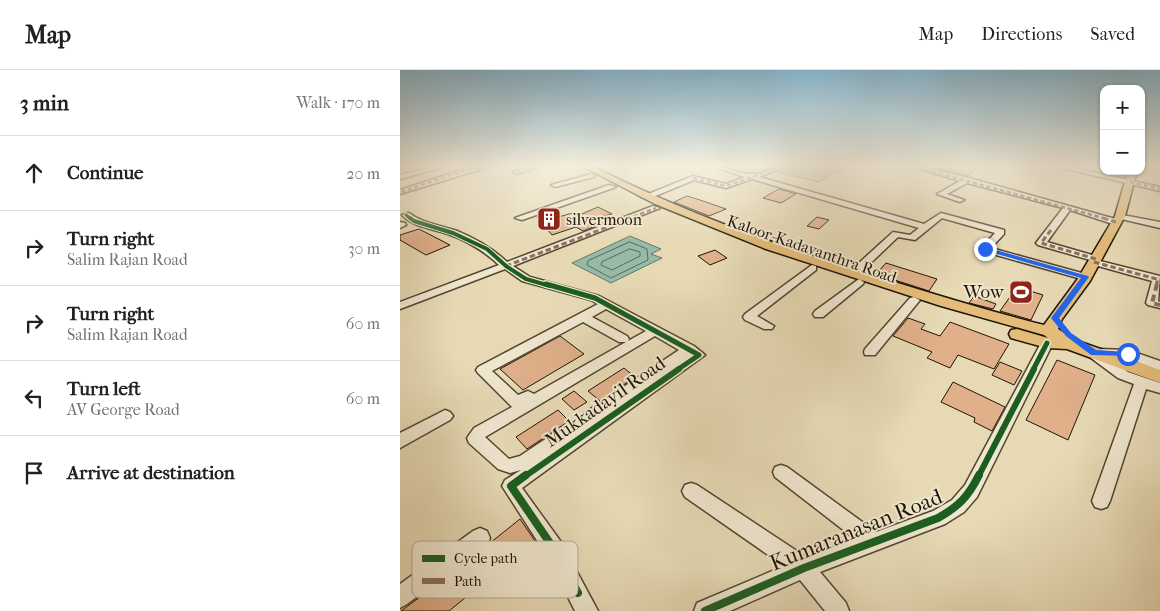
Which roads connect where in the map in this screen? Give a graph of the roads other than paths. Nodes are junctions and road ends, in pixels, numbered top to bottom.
1 (597, 191) edge
2 (622, 191) edge
3 (633, 191) edge
4 (660, 191) edge
5 (805, 191) edge
6 (946, 191) edge
7 (1008, 191) edge
8 (1127, 191) edge
9 (645, 197) junction
10 (960, 200) dead end
11 (1068, 207) junction
12 (656, 208) junction
13 (519, 218) dead end
14 (1118, 219) junction
15 (402, 222) edge
16 (1160, 225) edge
17 (926, 227) junction
18 (755, 245) junction
19 (1095, 261) junction
20 (506, 266) junction
21 (812, 268) junction
22 (1085, 277) junction
23 (856, 278) junction
24 (1159, 279) edge
25 (914, 300) junction
26 (402, 302) edge
27 (607, 304) junction
28 (1160, 305) edge
29 (819, 314) dead end
30 (583, 317) junction
31 (768, 326) dead end
32 (650, 328) junction
33 (1050, 331) junction
34 (623, 339) junction
35 (688, 349) junction
36 (870, 352) dead end
37 (1094, 353) junction
38 (1160, 366) edge
39 (1160, 377) edge
40 (1142, 381) junction
41 (1160, 388) edge
42 (445, 416) dead end
43 (400, 441) edge
44 (782, 472) dead end
45 (691, 491) dead end
46 (1101, 501) dead end
47 (480, 538) dead end
48 (476, 541) edge
49 (549, 541) edge
50 (872, 541) junction
51 (804, 568) junction
52 (412, 588) edge
53 (400, 597) edge
54 (705, 611) edge
55 (838, 611) edge

1 - 13 street
2 - 12 main road, Kaloor-Kadavanthra Road
3 - 9 main road, Kaloor-Kadavanthra Road
4 - 9 street
5 - 17 street
6 - 10 street
7 - 11 street
8 - 14 main road
9 - 18 main road, Kaloor-Kadavanthra Road
11 - 14 street
11 - 19 street
12 - 18 main road, Kaloor-Kadavanthra Road
12 - 20 street
14 - 16 street
14 - 19 main road
15 - 20 street, Mukkadayil Road
17 - 22 street
17 - 23 street
18 - 21 main road, Kaloor-Kadavanthra Road
18 - 23 main road, Kaloor-Kadavanthra Road
19 - 22 main road
19 - 24 street
20 - 26 street
20 - 27 street, Mukkadayil Road
21 - 23 main road, Kaloor-Kadavanthra Road
21 - 31 street
22 - 33 main road
23 - 25 main road, Kaloor-Kadavanthra Road
23 - 29 street
23 - 33 main road, Kaloor-Kadavanthra Road
24 - 28 street
25 - 33 main road, Kaloor-Kadavanthra Road
25 - 36 street
27 - 30 street
27 - 32 street, Mukkadayil Road
30 - 34 street
30 - 34 street
32 - 34 street
32 - 35 street, Mukkadayil Road
32 - 35 street
33 - 37 main road
33 - 37 main road
33 - 50 street, Kumaranasan Road
35 - 49 street, Mukkadayil Road
37 - 38 street
37 - 39 main road
37 - 40 street
40 - 41 street
40 - 46 street
42 - 43 street
44 - 50 street
45 - 51 street
47 - 48 street
50 - 51 street, Kumaranasan Road
51 - 54 street, Kumaranasan Road
51 - 55 street
52 - 53 street

